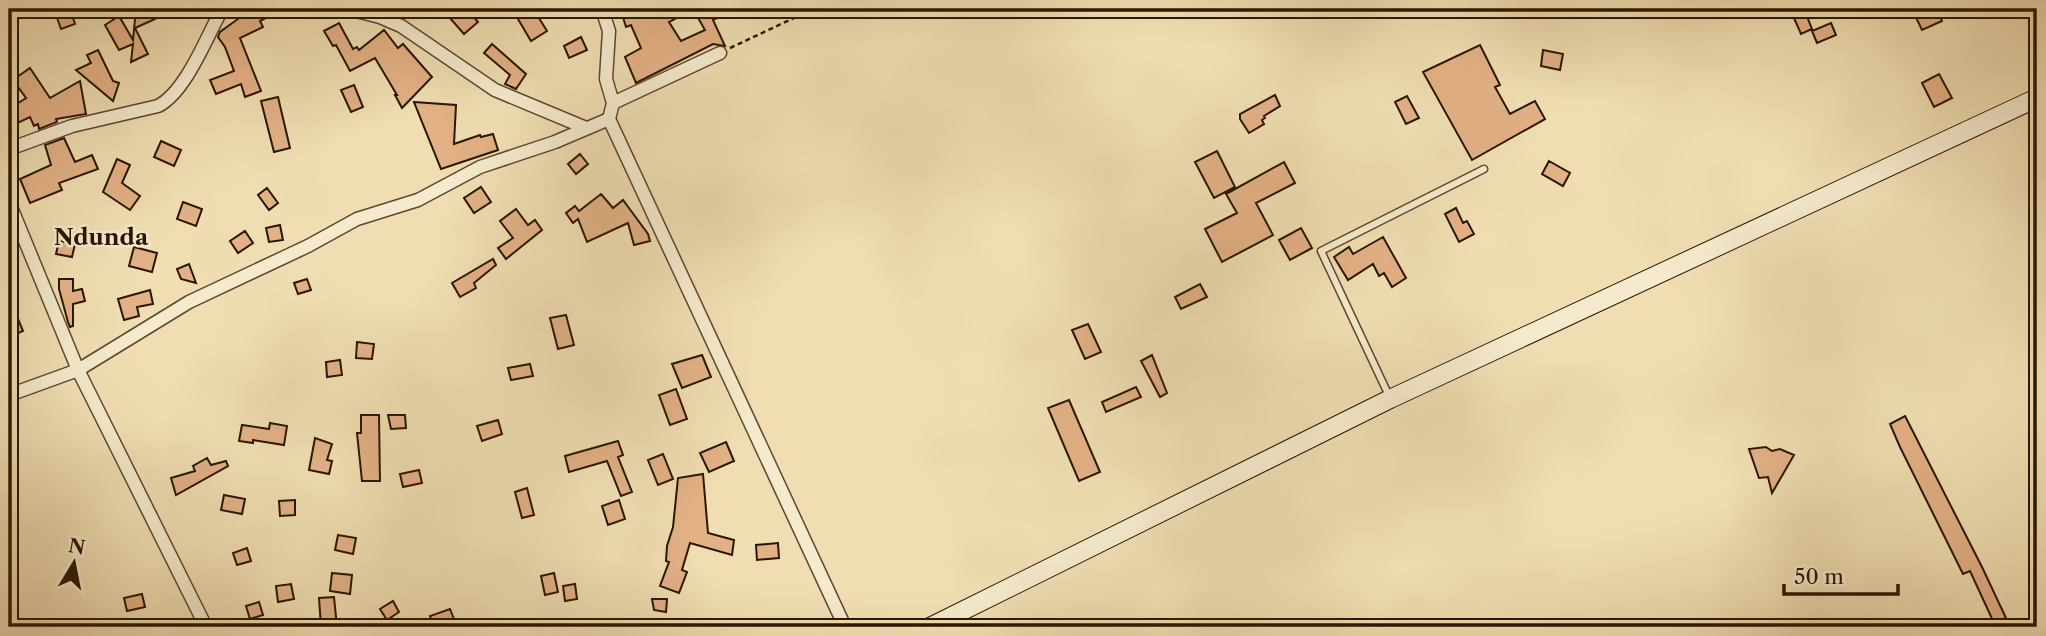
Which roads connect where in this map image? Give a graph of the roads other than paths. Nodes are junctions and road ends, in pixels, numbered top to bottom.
1 (222, 9) edge
2 (348, 9) edge
3 (602, 9) edge
4 (720, 52) road end
5 (2037, 98) edge
6 (613, 103) junction
7 (609, 119) junction
8 (586, 128) junction
9 (9, 149) edge
10 (1484, 169) dead end
11 (9, 202) edge
12 (78, 370) junction
13 (9, 395) edge
14 (1390, 399) junction
15 (206, 627) edge
16 (845, 627) edge
17 (930, 627) edge

1 - 9 street
2 - 8 street
3 - 6 street
4 - 6 street
5 - 14 main road
6 - 7 street
7 - 8 street
7 - 16 street
8 - 12 street
10 - 14 lane
11 - 12 street
12 - 13 street
12 - 15 street
14 - 17 main road

